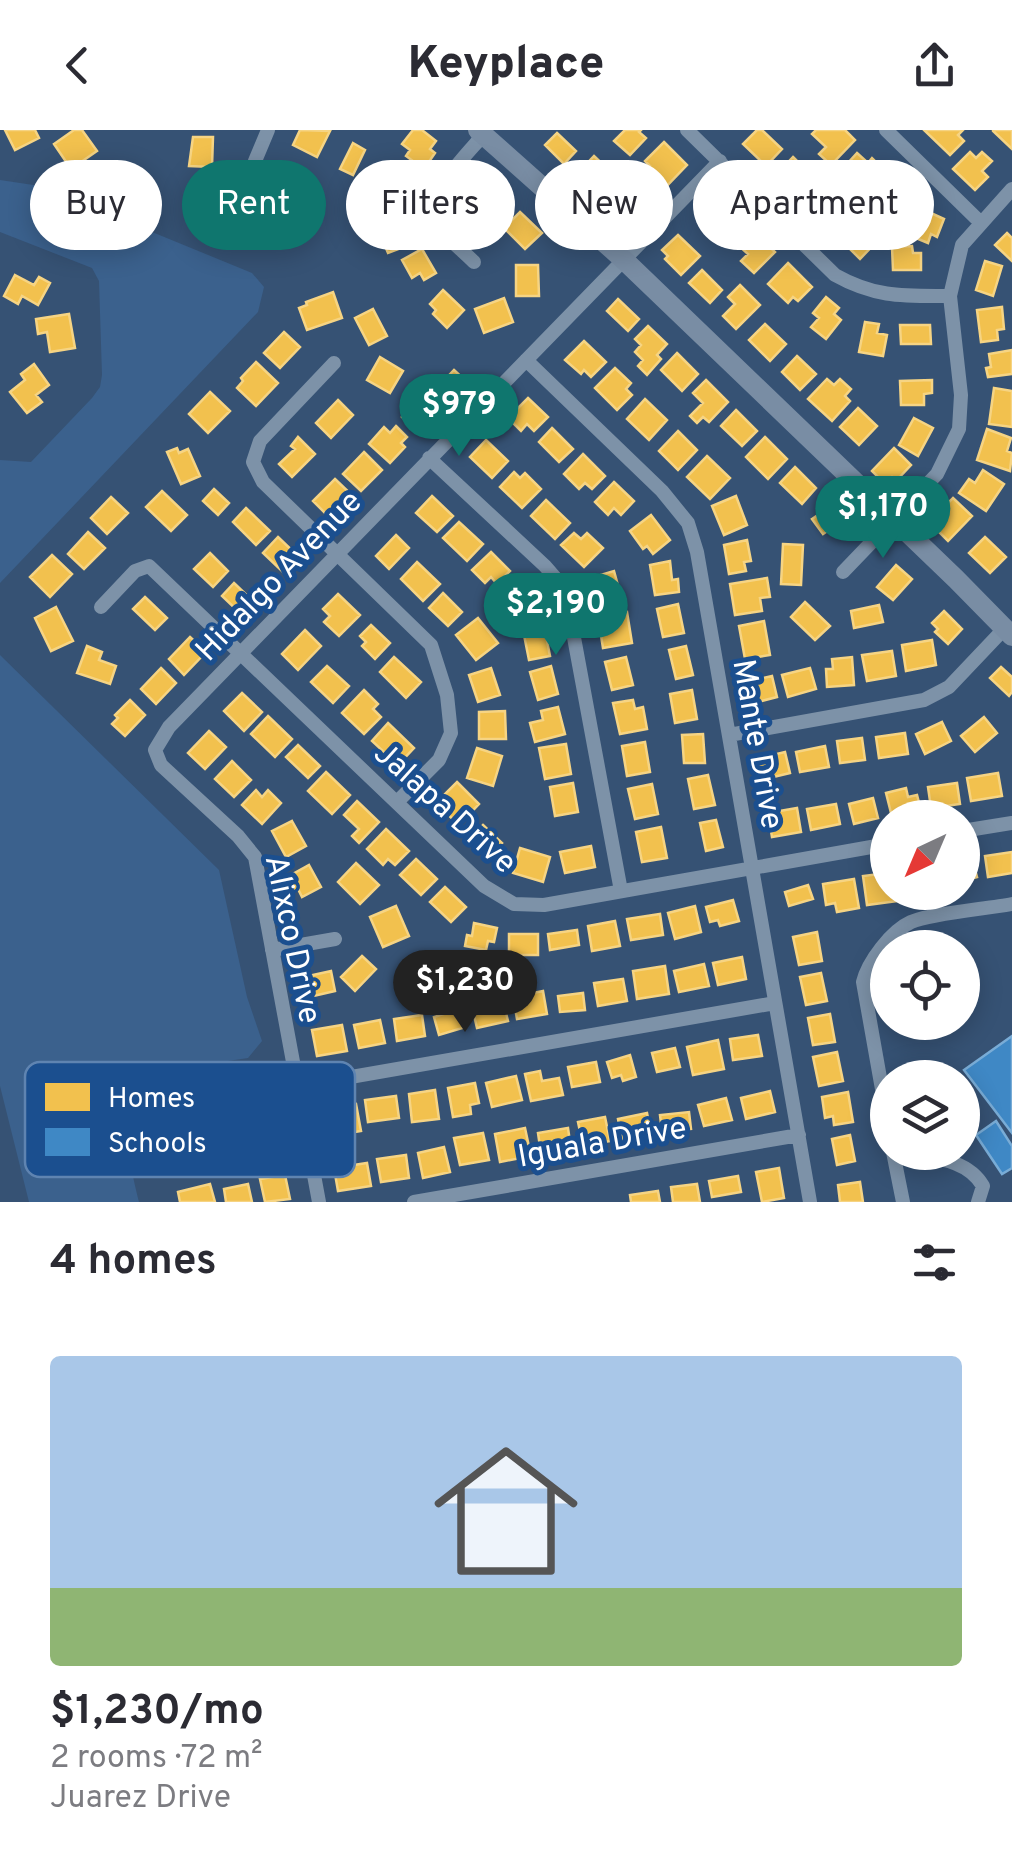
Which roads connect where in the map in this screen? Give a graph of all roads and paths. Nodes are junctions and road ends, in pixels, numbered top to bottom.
1 (268, 130) edge
2 (687, 130) edge
3 (886, 130) edge
4 (481, 132) edge
5 (255, 160) edge
6 (719, 160) edge
7 (693, 188) edge
8 (1012, 188) edge
9 (980, 222) junction
10 (810, 250) edge
11 (623, 259) junction
12 (474, 262) dead end
13 (950, 296) junction
14 (526, 360) junction
15 (334, 363) dead end
16 (429, 458) junction
17 (892, 520) junction
18 (337, 555) junction
19 (842, 572) dead end
20 (101, 607) dead end
21 (1008, 632) edge
22 (242, 652) junction
23 (169, 727) joint
24 (729, 735) junction
25 (397, 802) junction
26 (1012, 823) edge
27 (980, 828) edge
28 (870, 847) edge
29 (753, 867) junction
30 (621, 891) junction
31 (1012, 904) edge
32 (335, 938) dead end
33 (272, 950) junction
34 (776, 1003) junction
35 (877, 1060) edge
36 (292, 1062) edge
37 (355, 1076) edge
38 (799, 1134) junction
39 (897, 1170) edge
40 (972, 1170) edge
41 (314, 1177) edge
42 (319, 1202) edge
43 (414, 1202) edge
44 (810, 1202) edge
45 (903, 1202) edge
46 (978, 1202) edge

1 - 5 street
2 - 6 street
3 - 9 street
4 - 11 street
4 - 12 street
7 - 11 street, Hidalgo Avenue
8 - 9 street
9 - 13 street
10 - 13 street
11 - 14 street, Hidalgo Avenue
11 - 17 street
13 - 17 street
14 - 16 street, Hidalgo Avenue
14 - 24 street, Mante Drive
15 - 18 street
16 - 18 street, Hidalgo Avenue
16 - 30 street
17 - 19 street
17 - 21 street
18 - 22 street, Hidalgo Avenue
18 - 25 street
20 - 22 street, Jalapa Drive
21 - 24 street
22 - 23 street, Hidalgo Avenue
22 - 25 street, Jalapa Drive
23 - 33 street, Alixco Drive
24 - 29 street, Mante Drive
25 - 30 street, Jalapa Drive
26 - 27 street
28 - 29 street, Jalapa Drive
29 - 30 street, Jalapa Drive
29 - 34 street, Mante Drive
31 - 35 street
32 - 33 street
33 - 36 street, Alixco Drive
34 - 37 street
34 - 38 street, Mante Drive
38 - 43 street, Iguala Drive
38 - 44 street, Mante Drive
39 - 45 street
40 - 46 street
41 - 42 street, Alixco Drive

